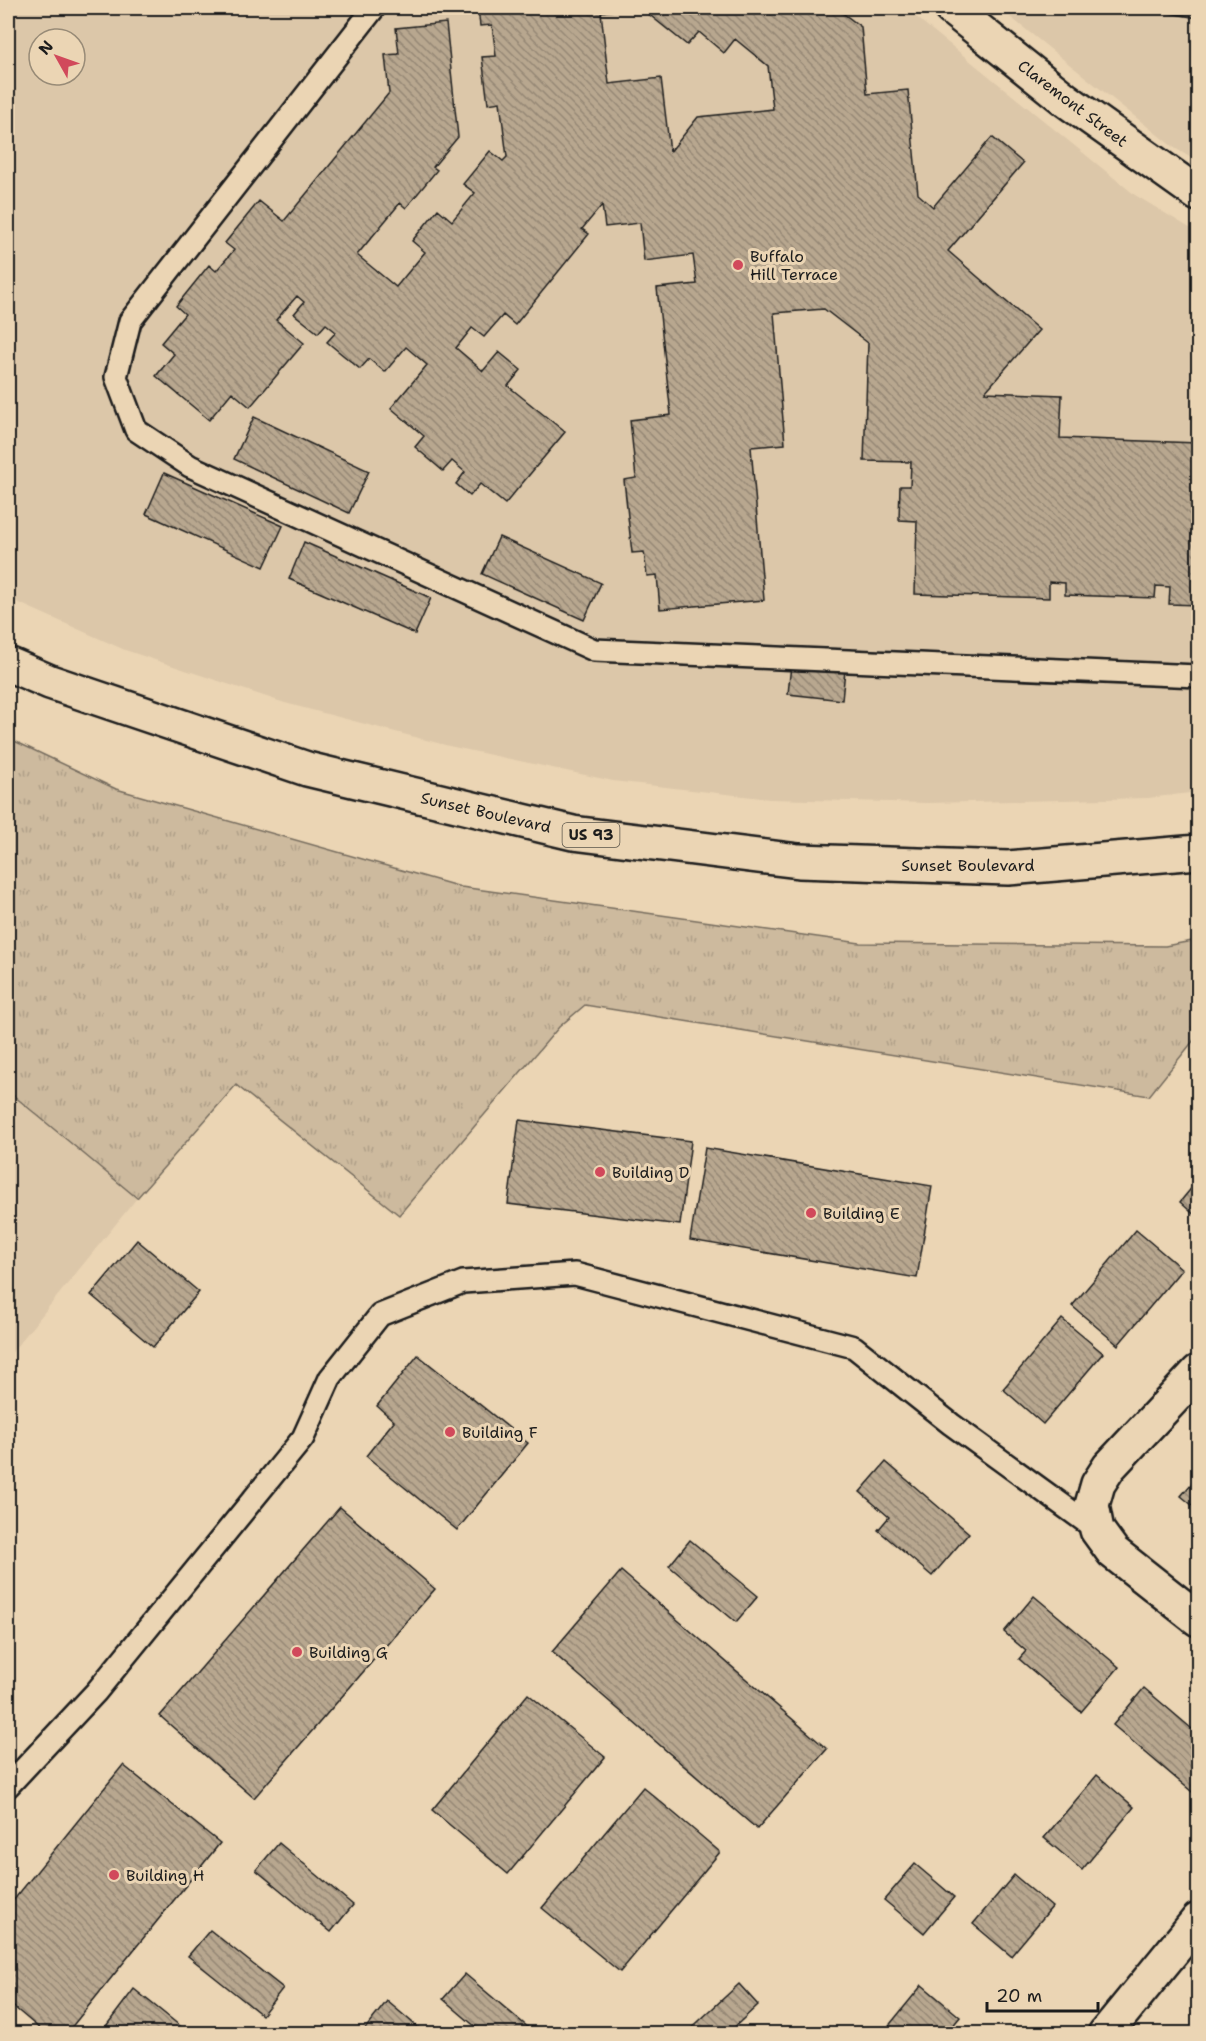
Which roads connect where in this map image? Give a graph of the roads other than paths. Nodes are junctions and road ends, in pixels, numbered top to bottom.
1 (374, 8) edge
2 (968, 13) edge
3 (1198, 194) edge
4 (8, 664) edge
5 (1198, 676) edge
6 (1198, 852) edge
7 (1198, 1372) edge
8 (1097, 1530) junction
9 (1198, 1619) edge
10 (8, 1786) edge
11 (1198, 1920) edge
12 (1105, 2034) edge

1 - 5 lane
2 - 3 main road, Claremont Street
4 - 6 main road, Sunset Boulevard / US 93
7 - 8 main road
8 - 9 main road
8 - 10 lane
11 - 12 main road

